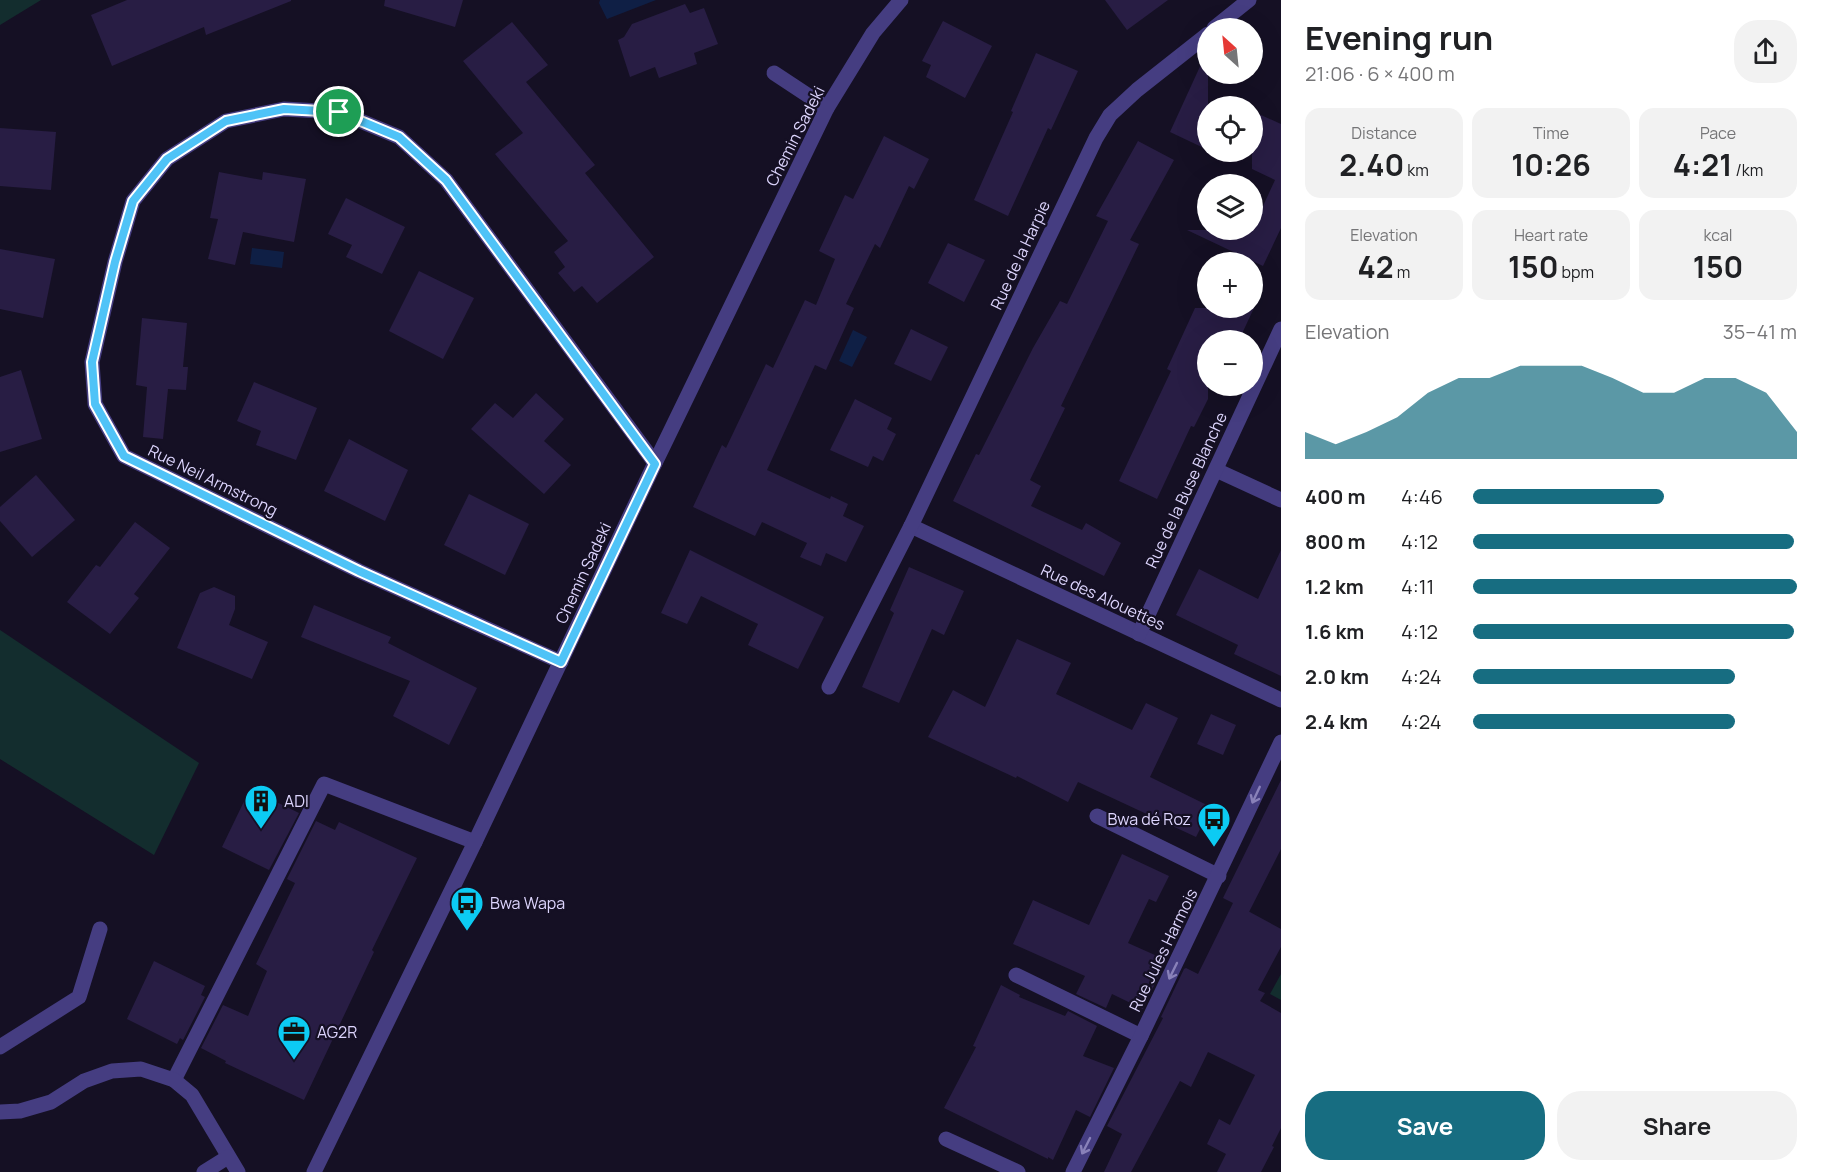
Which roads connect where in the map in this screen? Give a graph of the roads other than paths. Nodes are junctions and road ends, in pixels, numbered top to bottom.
1 (901, 0) edge
2 (1250, 0) edge
3 (1227, 18) edge
4 (1197, 43) edge
5 (774, 73) dead end
6 (827, 108) junction
7 (1281, 329) edge
8 (655, 464) junction
9 (1216, 470) junction
10 (1281, 500) edge
11 (910, 526) junction
12 (1139, 634) junction
13 (561, 662) junction
14 (829, 687) dead end
15 (1281, 700) edge
16 (1281, 742) edge
17 (1097, 816) dead end
18 (475, 842) junction
19 (1219, 876) junction
20 (100, 929) dead end
21 (1016, 975) dead end
22 (1141, 1036) junction
23 (0, 1047) edge
24 (174, 1080) junction
25 (0, 1112) edge
26 (946, 1139) dead end
27 (228, 1157) junction
28 (204, 1172) edge
29 (238, 1172) edge
30 (314, 1172) edge
31 (1018, 1172) edge
32 (1073, 1172) edge

1 - 6 street, Chemin Sadeki
2 - 3 street
4 - 11 street, Rue de la Harpie
5 - 6 street
6 - 8 street, Chemin Sadeki
7 - 9 street, Rue de la Buse Blanche
8 - 13 street, Chemin Sadeki
8 - 13 street, Rue Neil Armstrong
9 - 10 street
9 - 12 street, Rue de la Buse Blanche
11 - 12 street, Rue des Alouettes
11 - 14 street, Rue de la Harpie
12 - 15 street, Rue des Alouettes
13 - 18 street, Chemin Sadeki
16 -> 19 street, Rue Jules Harmois
17 - 19 street
18 - 24 street
18 - 30 street, Chemin Sadeki
19 -> 22 street, Rue Jules Harmois
20 - 23 street
21 - 22 street
22 -> 32 street, Rue Jules Harmois
24 - 25 street
24 - 27 street
26 - 31 street
27 - 28 street
27 - 29 street

